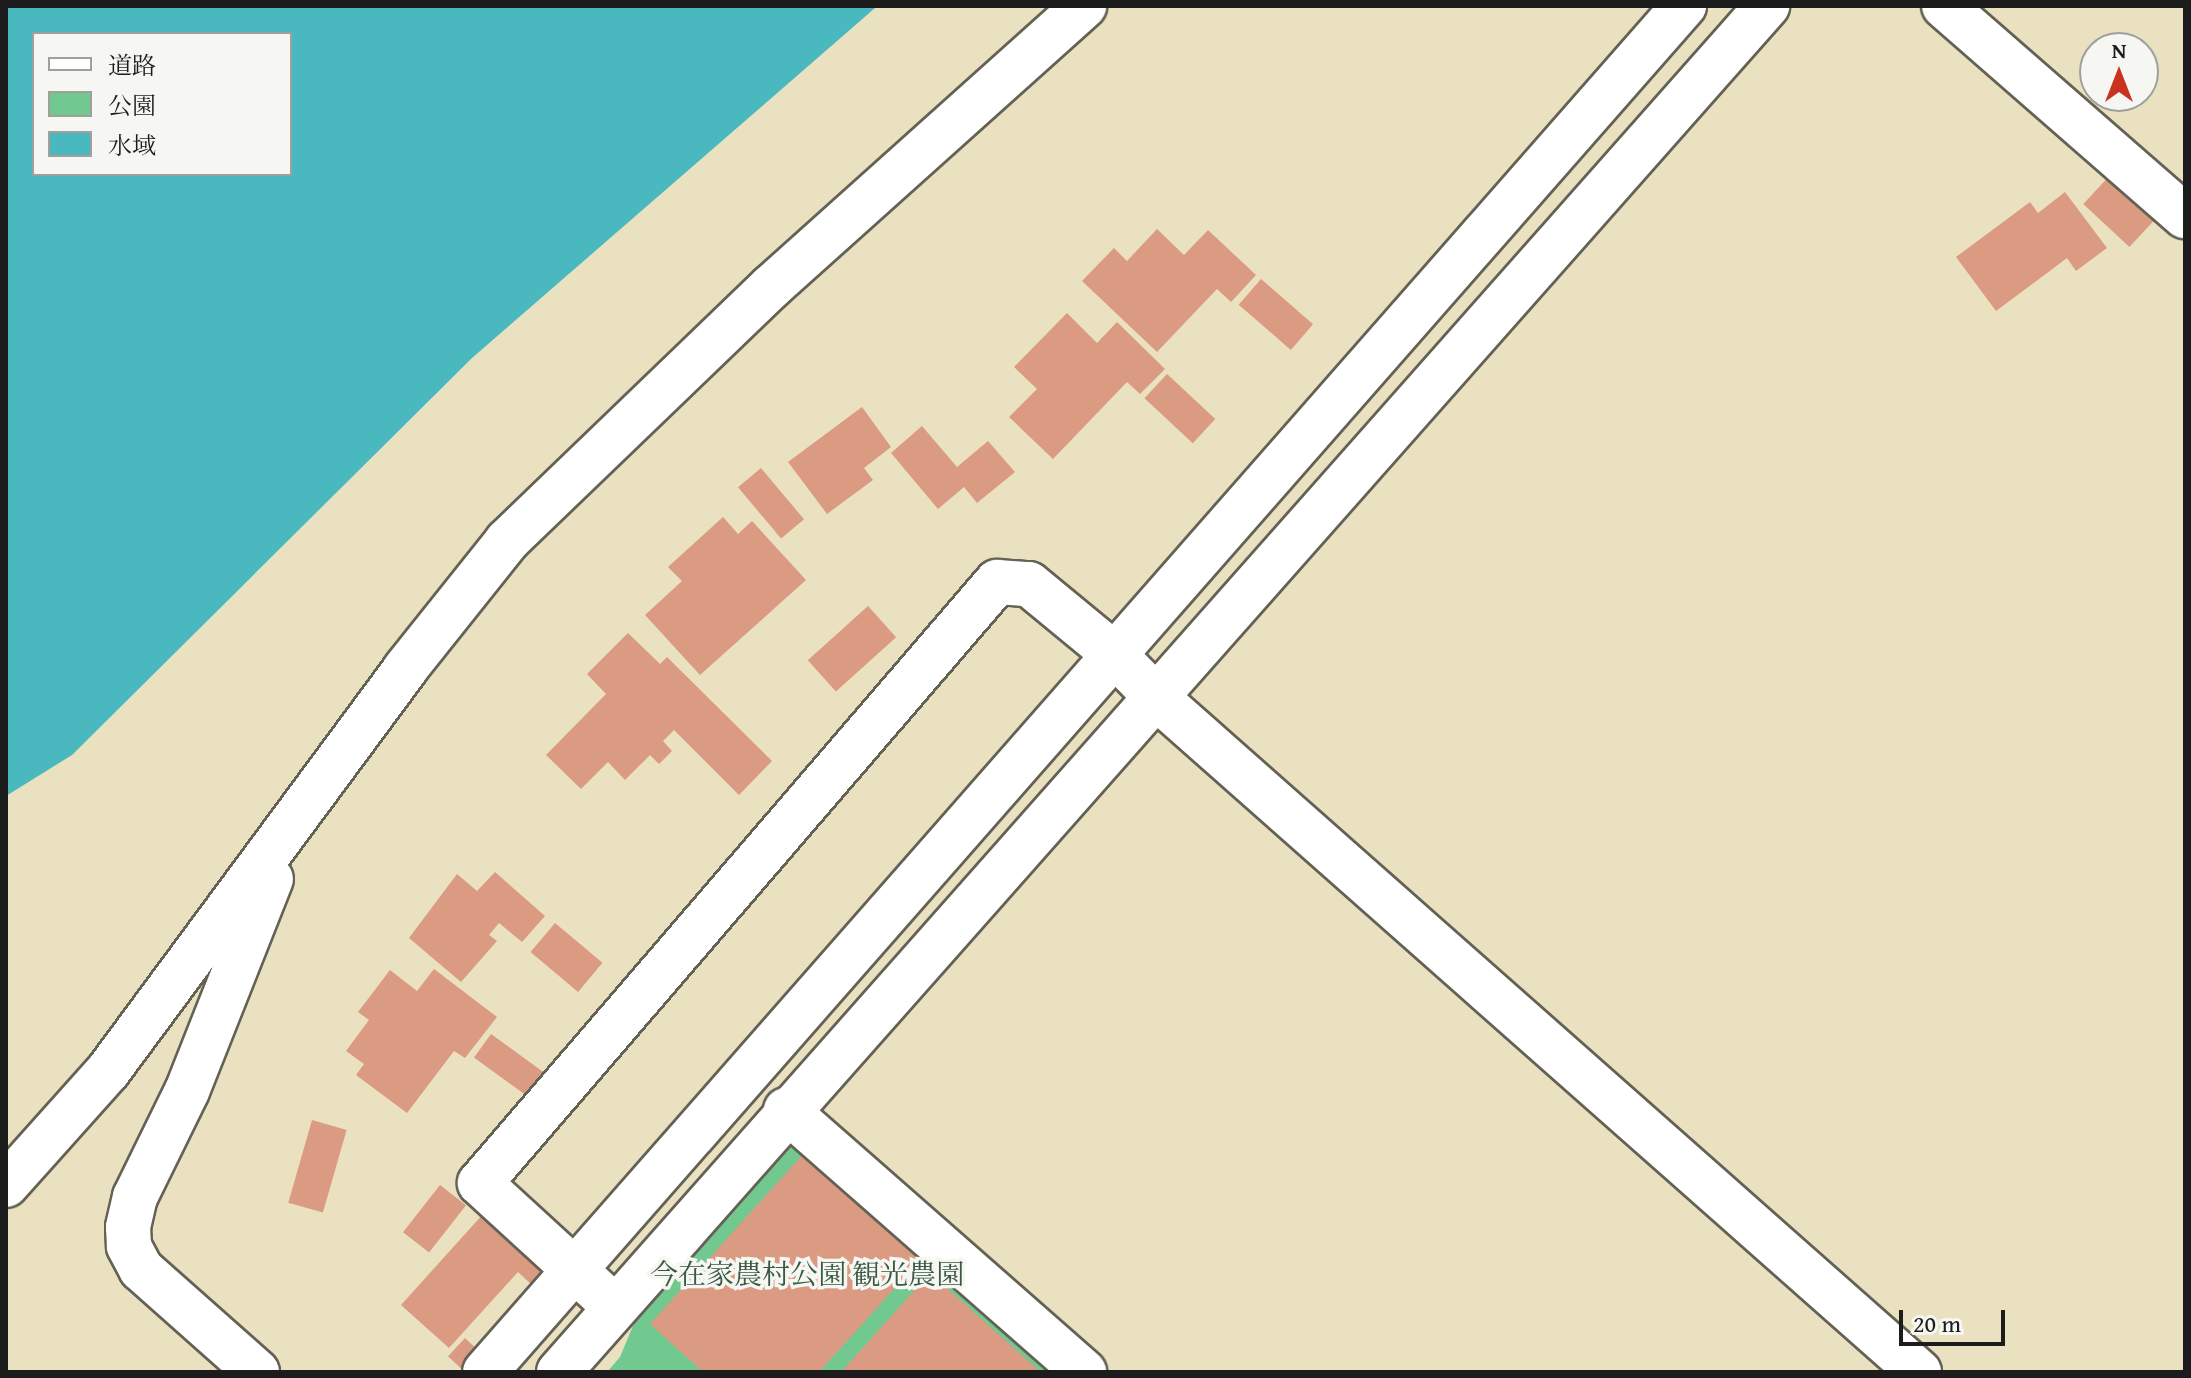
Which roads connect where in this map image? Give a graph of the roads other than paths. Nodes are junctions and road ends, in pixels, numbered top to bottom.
1 (1084, 6) edge
2 (1684, 6) edge
3 (1767, 6) edge
4 (1944, 6) edge
5 (2185, 216) edge
6 (1318, 421) junction
7 (1366, 462) junction
8 (1234, 517) junction
9 (1284, 555) junction
10 (1115, 655) junction
11 (1158, 699) junction
12 (305, 809) junction
13 (786, 1110) junction
14 (6, 1185) edge
15 (592, 1286) junction
16 (257, 1372) edge
17 (485, 1372) edge
18 (559, 1372) edge
19 (1084, 1372) edge
20 (1919, 1372) edge

1 - 12 street
2 - 6 street
3 - 7 street
4 - 5 street
6 - 7 street
6 - 8 street
7 - 9 street
8 - 9 street
8 - 10 street
9 - 11 street
10 - 11 street
10 - 15 street
10 - 15 street
11 - 13 street
11 - 20 street
12 - 14 street
12 - 16 street
13 - 15 street
13 - 19 street
15 - 17 street
15 - 18 street

